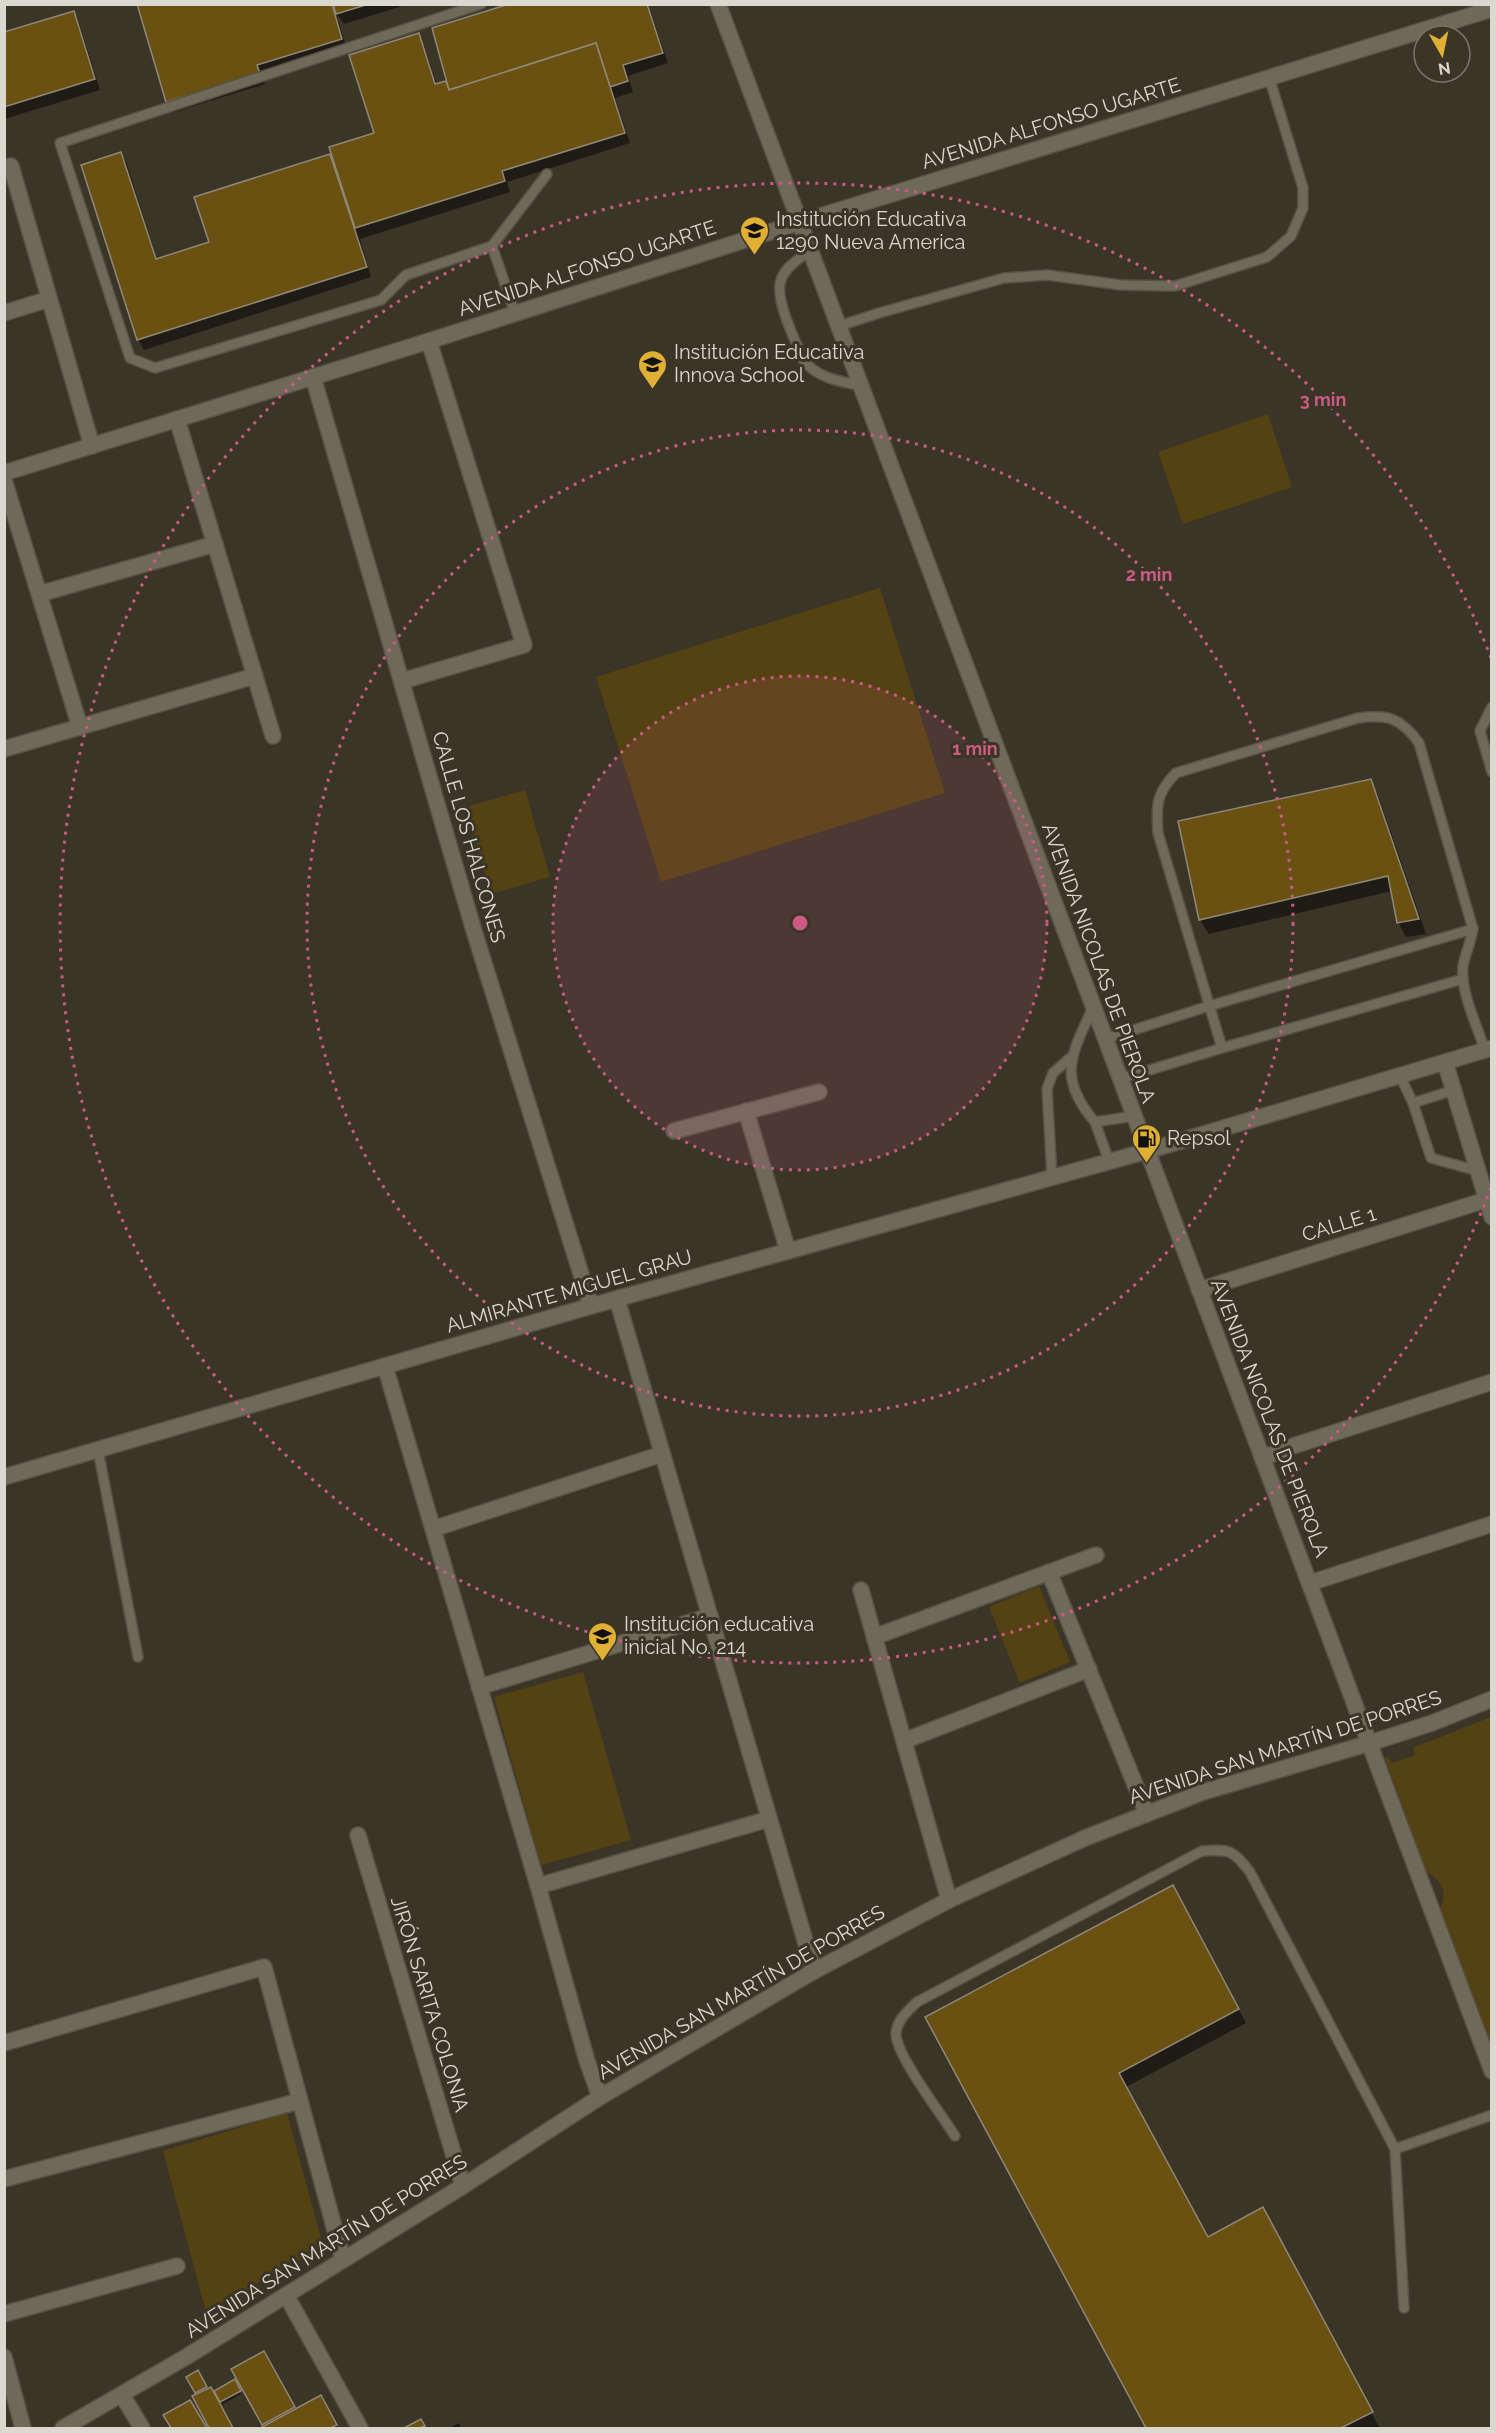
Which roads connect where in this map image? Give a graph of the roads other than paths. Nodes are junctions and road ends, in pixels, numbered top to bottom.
1 (481, 4) edge
2 (718, 4) edge
3 (1491, 9) edge
4 (1269, 77) junction
5 (4, 168) edge
6 (547, 174) dead end
7 (801, 222) junction
8 (492, 246) junction
9 (811, 249) junction
10 (49, 299) junction
11 (4, 312) edge
12 (515, 313) junction
13 (839, 326) junction
14 (429, 341) junction
15 (313, 377) junction
16 (862, 386) junction
17 (177, 419) junction
18 (92, 446) junction
19 (4, 473) edge
20 (4, 480) edge
21 (215, 544) junction
22 (39, 594) junction
23 (255, 676) junction
24 (402, 681) junction
25 (1491, 707) edge
26 (80, 727) junction
27 (273, 736) dead end
28 (4, 749) edge
29 (1491, 772) edge
30 (1473, 929) junction
31 (1463, 980) junction
32 (1209, 1006) junction
33 (1093, 1007) junction
34 (1105, 1039) junction
35 (1222, 1048) junction
36 (1488, 1049) edge
37 (1071, 1057) junction
38 (1445, 1062) junction
39 (1400, 1076) junction
40 (1120, 1079) junction
41 (1454, 1090) junction
42 (819, 1092) dead end
43 (1413, 1103) junction
44 (746, 1111) junction
45 (1134, 1116) junction
46 (1095, 1122) junction
47 (674, 1131) dead end
48 (1147, 1151) junction
49 (1109, 1161) junction
50 (1478, 1171) junction
51 (1052, 1177) junction
52 (1489, 1199) edge
53 (1491, 1217) edge
54 (788, 1251) junction
55 (1199, 1290) junction
56 (617, 1299) junction
57 (591, 1306) junction
58 (385, 1366) junction
59 (1491, 1382) edge
60 (98, 1450) junction
61 (662, 1454) junction
62 (1263, 1458) junction
63 (4, 1477) edge
64 (1491, 1524) edge
65 (433, 1528) junction
66 (1096, 1555) dead end
67 (1049, 1572) junction
68 (1310, 1582) junction
69 (861, 1590) dead end
70 (710, 1616) junction
71 (874, 1637) junction
72 (138, 1657) dead end
73 (1089, 1669) junction
74 (479, 1687) junction
75 (1491, 1699) edge
76 (904, 1741) junction
77 (1370, 1743) junction
78 (1148, 1814) junction
79 (770, 1819) junction
80 (358, 1835) dead end
81 (538, 1886) junction
82 (950, 1900) junction
83 (814, 1971) junction
84 (4, 2043) edge
85 (1491, 2071) edge
86 (600, 2097) junction
87 (300, 2101) junction
88 (1491, 2115) edge
89 (955, 2136) dead end
90 (1395, 2149) junction
91 (4, 2179) edge
92 (463, 2186) junction
93 (343, 2260) junction
94 (177, 2266) dead end
95 (286, 2295) junction
96 (1404, 2308) dead end
97 (4, 2314) edge
98 (4, 2357) edge
99 (122, 2395) junction
100 (23, 2428) edge
101 (63, 2428) edge
102 (142, 2428) edge
103 (360, 2428) edge

1 - 8 lane
2 - 7 street, AVENIDA NICOLAS DE PIEROLA
3 - 4 street, AVENIDA ALFONSO UGARTE
4 - 7 street, AVENIDA ALFONSO UGARTE
4 - 13 lane
5 - 10 street
6 - 8 lane
7 - 9 street, AVENIDA NICOLAS DE PIEROLA
7 - 12 street, AVENIDA ALFONSO UGARTE
8 - 12 lane
9 - 13 street, AVENIDA NICOLAS DE PIEROLA
9 - 16 lane
10 - 11 street
10 - 18 street
12 - 14 street, AVENIDA ALFONSO UGARTE
13 - 16 street, AVENIDA NICOLAS DE PIEROLA
14 - 15 street, AVENIDA ALFONSO UGARTE
14 - 24 street
15 - 17 street, AVENIDA ALFONSO UGARTE
15 - 24 street, CALLE LOS HALCONES
16 - 33 street, AVENIDA NICOLAS DE PIEROLA
17 - 18 street, AVENIDA ALFONSO UGARTE
17 - 21 street
18 - 19 street, AVENIDA ALFONSO UGARTE
20 - 22 street
21 - 22 street
21 - 23 street
22 - 26 street
23 - 26 street
23 - 27 street
24 - 57 street, CALLE LOS HALCONES
25 - 29 lane
26 - 28 street
30 - 31 lane
30 - 32 lane
30 - 32 lane
31 - 35 lane
31 - 36 lane
32 - 34 lane
32 - 35 lane
33 - 34 street, AVENIDA NICOLAS DE PIEROLA
33 - 37 lane
34 - 40 street, AVENIDA NICOLAS DE PIEROLA
35 - 40 lane
36 - 38 street, ALMIRANTE MIGUEL GRAU
37 - 46 lane
37 - 51 lane
38 - 39 street, ALMIRANTE MIGUEL GRAU
38 - 41 street
39 - 43 lane
39 - 48 street, ALMIRANTE MIGUEL GRAU
40 - 45 street, AVENIDA NICOLAS DE PIEROLA
41 - 43 lane
41 - 50 street
42 - 44 street
43 - 50 lane
44 - 47 street
44 - 54 street
45 - 46 lane
45 - 48 street, AVENIDA NICOLAS DE PIEROLA
46 - 49 lane
48 - 49 street, ALMIRANTE MIGUEL GRAU
48 - 55 street, AVENIDA NICOLAS DE PIEROLA
49 - 51 street, ALMIRANTE MIGUEL GRAU
50 - 52 street
51 - 54 street, ALMIRANTE MIGUEL GRAU
52 - 53 street
52 - 55 street, CALLE 1
54 - 56 street, ALMIRANTE MIGUEL GRAU
55 - 62 street, AVENIDA NICOLAS DE PIEROLA
56 - 57 street, ALMIRANTE MIGUEL GRAU
56 - 61 street
57 - 58 street, ALMIRANTE MIGUEL GRAU
58 - 60 street, ALMIRANTE MIGUEL GRAU
58 - 65 street
59 - 62 street
60 - 63 street, ALMIRANTE MIGUEL GRAU
60 - 72 lane
61 - 65 street
61 - 70 street
62 - 68 street, AVENIDA NICOLAS DE PIEROLA
64 - 68 street
65 - 74 street
66 - 67 street
67 - 71 street
67 - 73 street
68 - 77 street, AVENIDA NICOLAS DE PIEROLA
69 - 71 street
70 - 74 street
70 - 79 street
71 - 76 street
73 - 76 street
73 - 78 street
74 - 81 street
75 - 77 street, AVENIDA SAN MARTÍN DE PORRES
76 - 82 street
77 - 78 street, AVENIDA SAN MARTÍN DE PORRES
77 - 85 street, AVENIDA NICOLAS DE PIEROLA
78 - 82 street, AVENIDA SAN MARTÍN DE PORRES
79 - 81 street
79 - 83 street
80 - 92 street, JIRÓN SARITA COLONIA
81 - 86 street
82 - 83 street, AVENIDA SAN MARTÍN DE PORRES
83 - 86 street, AVENIDA SAN MARTÍN DE PORRES
84 - 87 street
86 - 92 street, AVENIDA SAN MARTÍN DE PORRES
87 - 91 street
87 - 93 street
88 - 90 lane
89 - 90 lane
90 - 96 lane
92 - 93 street, AVENIDA SAN MARTÍN DE PORRES
93 - 95 street, AVENIDA SAN MARTÍN DE PORRES
94 - 97 street
95 - 99 street, AVENIDA SAN MARTÍN DE PORRES
95 - 103 street
98 - 100 street
99 - 101 street, AVENIDA SAN MARTÍN DE PORRES
99 - 102 street

